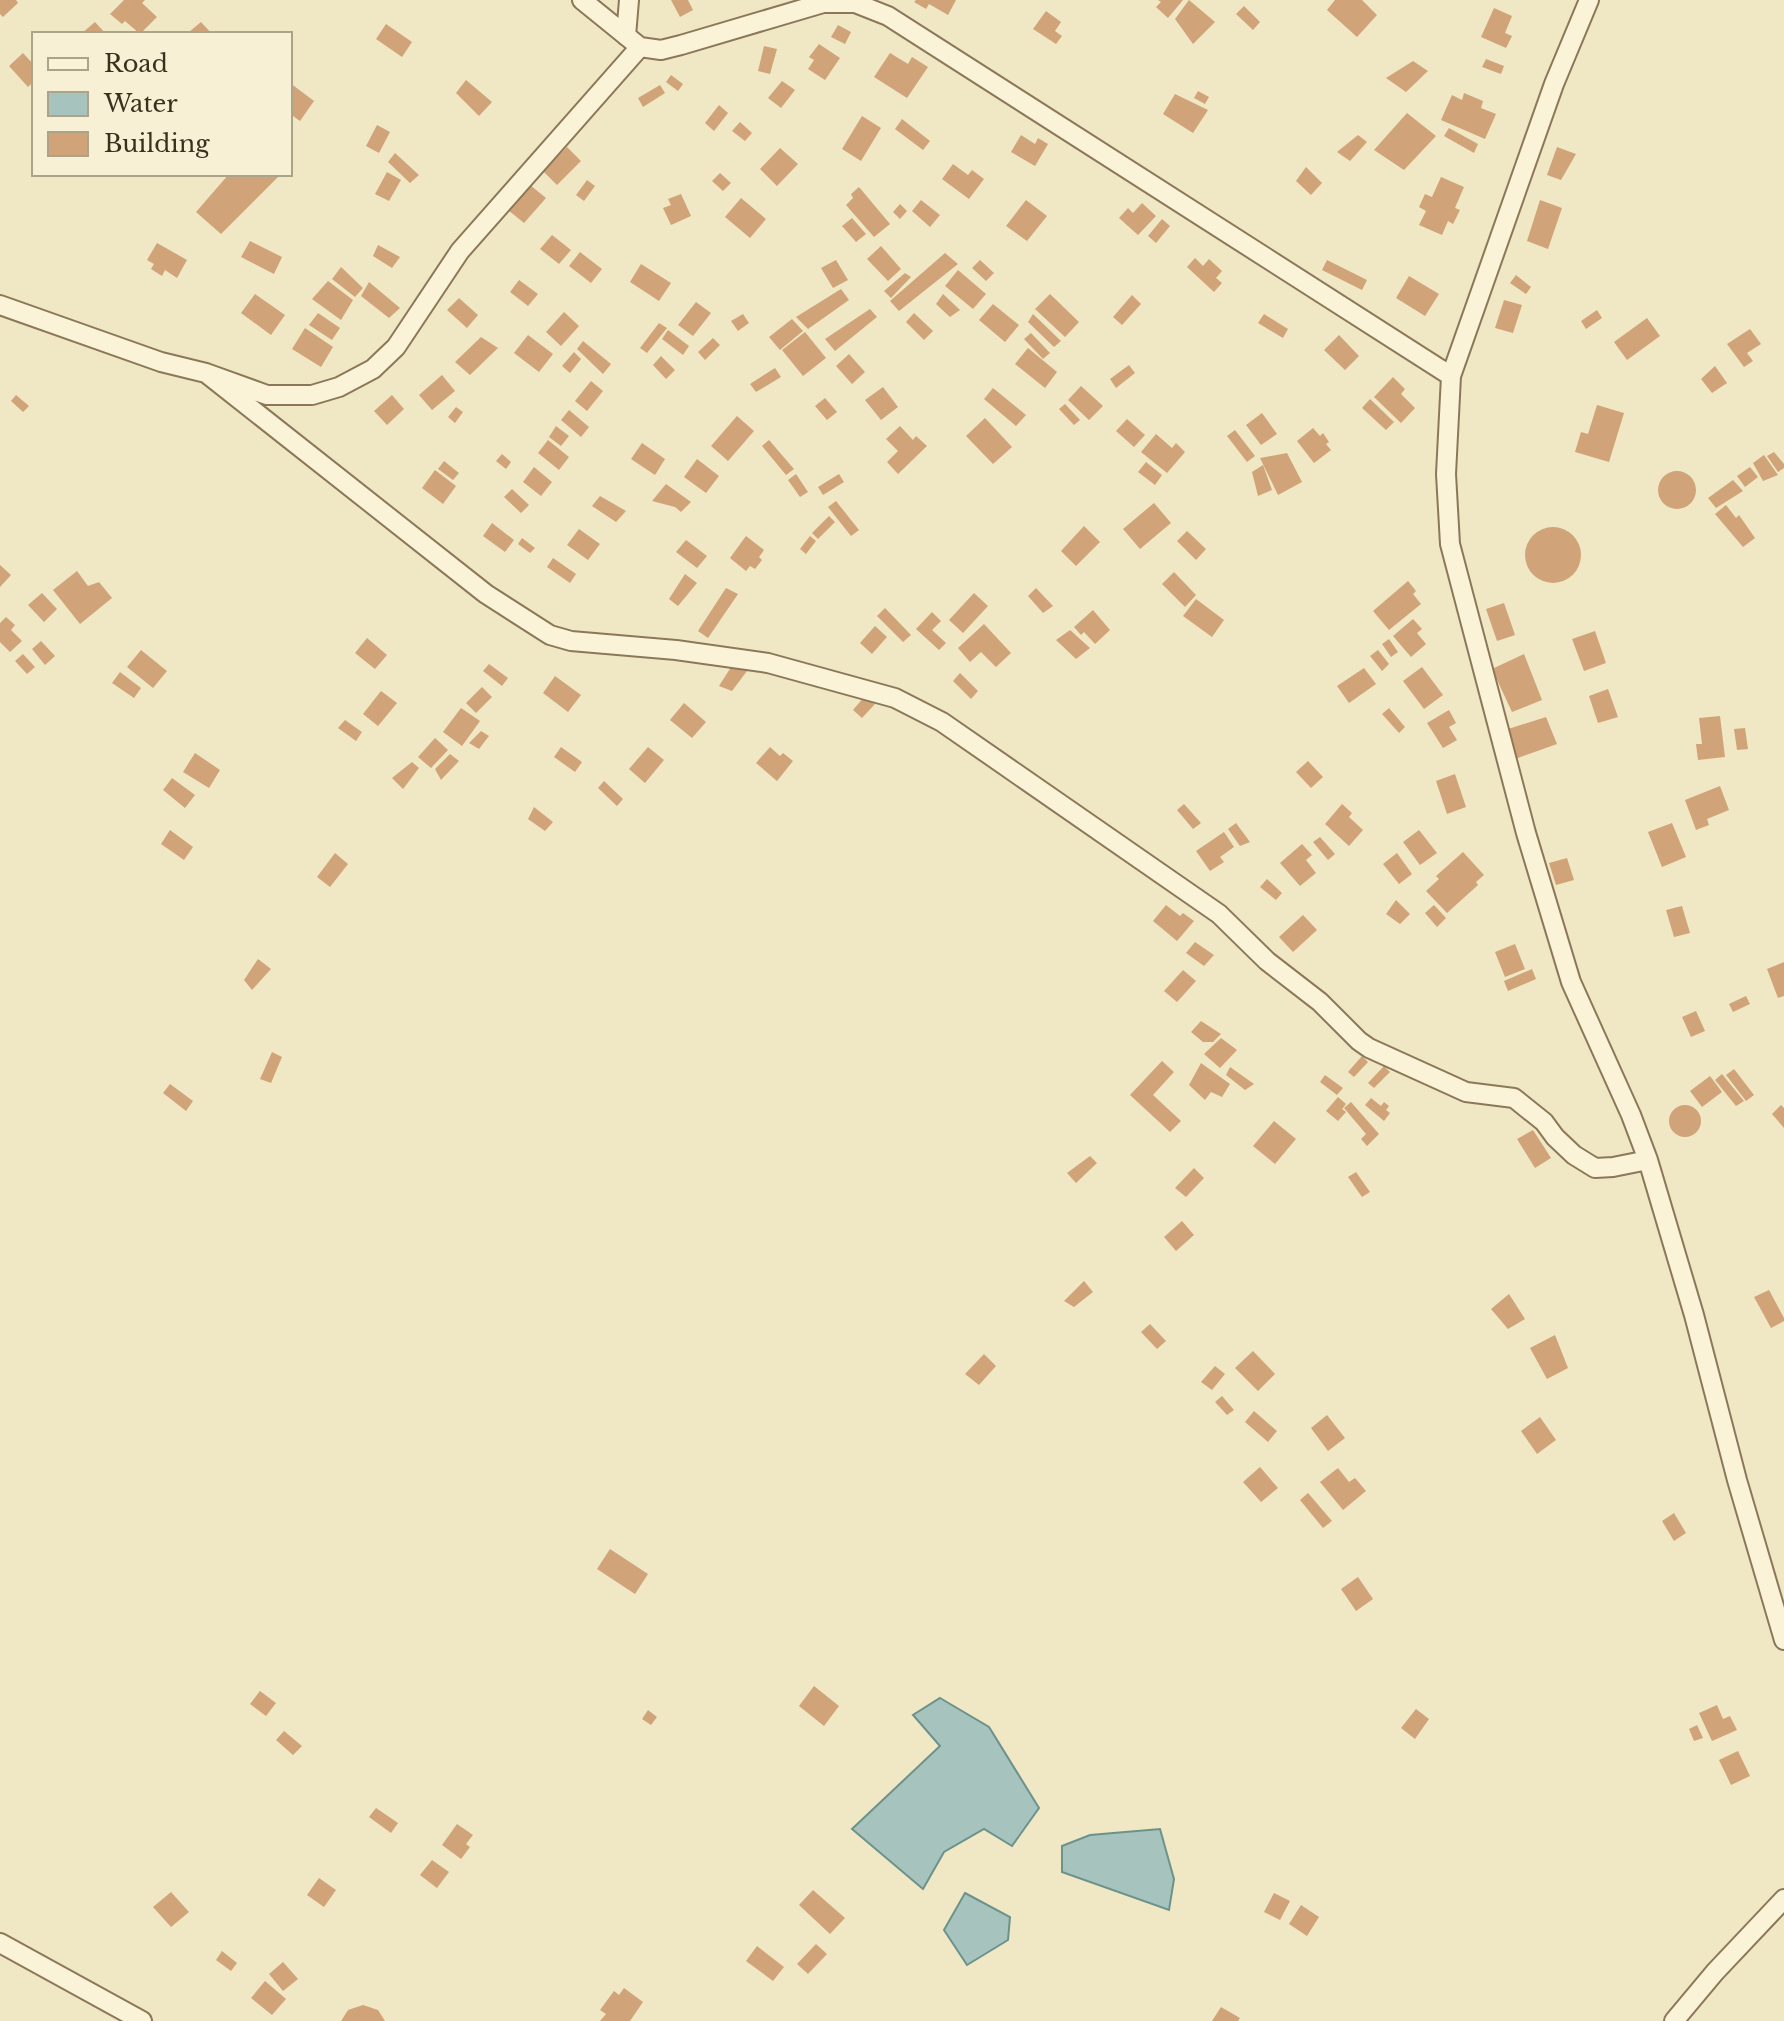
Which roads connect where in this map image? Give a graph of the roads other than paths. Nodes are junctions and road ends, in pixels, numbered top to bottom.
1 (582, 0) edge
2 (629, 0) edge
3 (1589, 0) edge
4 (892, 8) edge
5 (633, 42) junction
6 (0, 305) edge
7 (206, 373) junction
8 (1451, 376) junction
9 (1648, 1160) junction
10 (1784, 1640) edge
11 (1784, 1899) edge
12 (0, 1943) edge
13 (142, 2021) edge
14 (1674, 2021) edge

1 - 5 street
2 - 5 street
3 - 8 street
4 - 5 street
4 - 8 street
5 - 7 street
6 - 7 street
7 - 9 street
8 - 9 street
9 - 10 street
11 - 14 street
12 - 13 street

